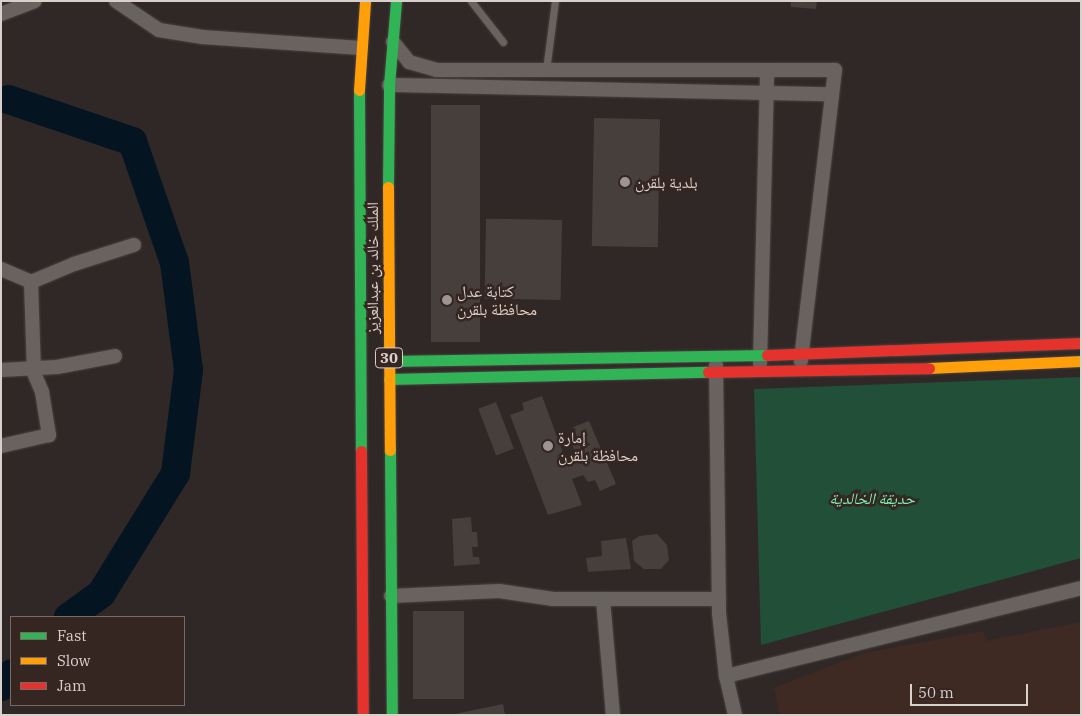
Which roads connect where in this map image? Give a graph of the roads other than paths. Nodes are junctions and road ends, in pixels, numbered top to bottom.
1 (35, 1) edge
2 (116, 1) edge
3 (365, 1) edge
4 (396, 1) edge
5 (471, 1) edge
6 (555, 1) edge
7 (1, 14) edge
8 (393, 41) junction
9 (502, 42) dead end
10 (361, 48) junction
11 (767, 70) junction
12 (546, 71) junction
13 (389, 85) junction
14 (767, 94) junction
15 (832, 94) junction
16 (134, 245) dead end
17 (1, 269) edge
18 (31, 282) junction
19 (1081, 343) edge
20 (760, 354) junction
21 (801, 354) junction
22 (715, 355) junction
23 (115, 356) dead end
24 (1081, 360) edge
25 (389, 361) junction
26 (34, 367) junction
27 (1, 370) edge
28 (800, 370) junction
29 (759, 371) junction
30 (717, 372) junction
31 (389, 379) junction
32 (1, 446) edge
33 (1081, 588) edge
34 (391, 596) junction
35 (604, 599) junction
36 (719, 599) junction
37 (726, 676) junction
38 (363, 715) edge
39 (392, 715) edge
40 (614, 715) edge
41 (735, 715) edge

1 - 7 street
2 - 10 street
3 - 10 main road, الملك خالد بن عبدالعزيز / 30
4 - 8 main road, الملك خالد بن عبدالعزيز / 30
5 - 9 lane
6 - 12 lane
8 - 12 street
8 - 13 main road, الملك خالد بن عبدالعزيز / 30
10 - 38 main road, الملك خالد بن عبدالعزيز / 30
11 - 12 street
11 - 14 street
11 - 15 street
13 - 14 street
13 - 25 main road, الملك خالد بن عبدالعزيز / 30
14 - 15 street
14 - 20 street
15 - 21 street
16 - 18 street
17 - 18 street
18 - 26 street
19 - 21 main road
20 - 21 main road
20 - 22 main road
20 - 29 street
21 - 28 street
22 - 25 main road
22 - 30 street
23 - 26 street
24 - 28 main road
25 - 31 main road, الملك خالد بن عبدالعزيز / 30
26 - 27 street
26 - 32 street
28 - 29 main road
29 - 30 main road
30 - 31 main road
30 - 36 street
31 - 34 main road, الملك خالد بن عبدالعزيز / 30
33 - 37 street
34 - 35 street
34 - 39 main road, الملك خالد بن عبدالعزيز / 30
35 - 36 street
35 - 40 street
36 - 37 street
37 - 41 street

